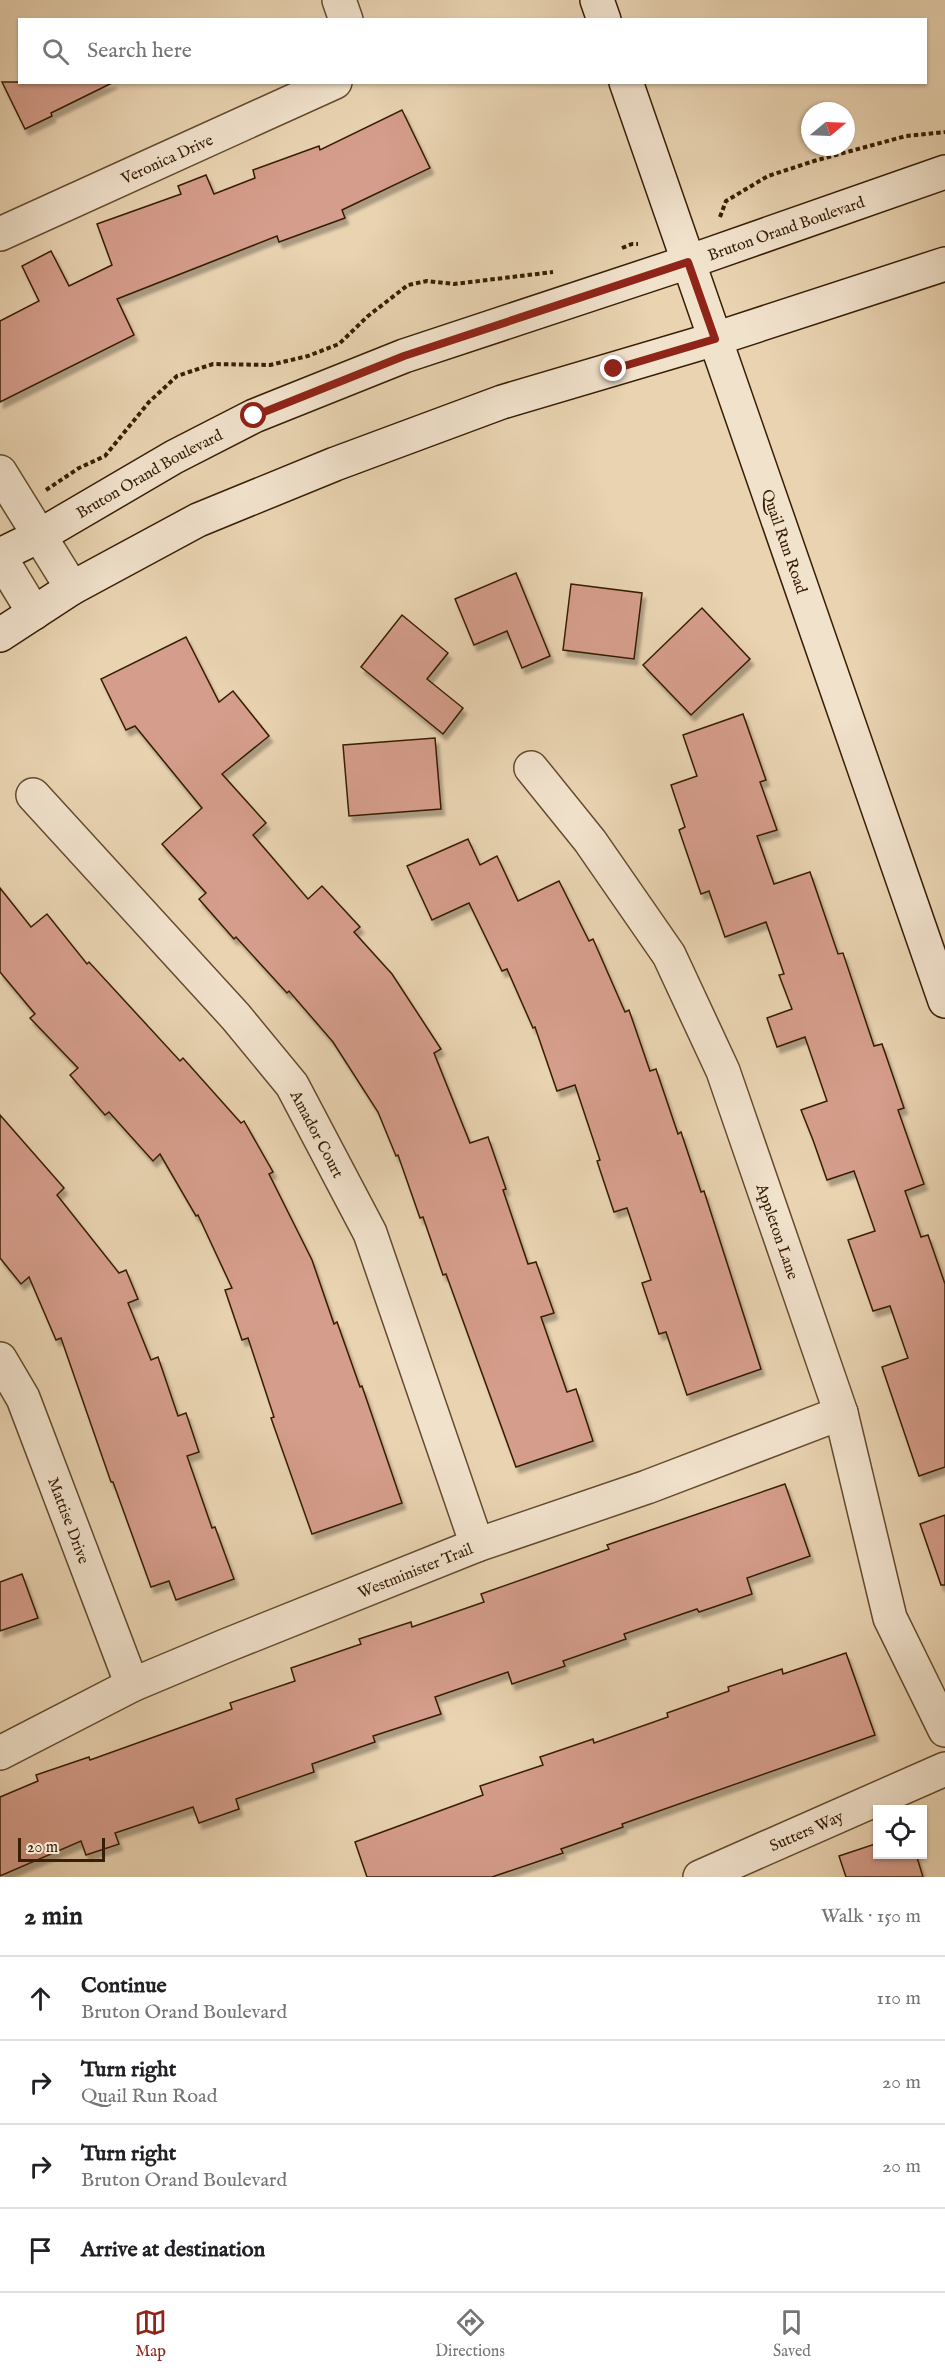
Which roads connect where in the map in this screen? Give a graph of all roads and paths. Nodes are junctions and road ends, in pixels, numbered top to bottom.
1 (339, 0) edge
2 (597, 0) edge
3 (345, 18) edge
4 (603, 18) edge
5 (331, 84) edge
6 (627, 84) edge
7 (945, 132) edge
8 (945, 172) edge
9 (0, 234) edge
10 (683, 248) junction
11 (616, 252) dead end
12 (945, 264) edge
13 (555, 271) dead end
14 (715, 339) junction
15 (0, 472) edge
16 (21, 506) junction
17 (39, 536) junction
18 (0, 556) edge
19 (72, 588) junction
20 (34, 613) junction
21 (0, 635) edge
22 (531, 768) dead end
23 (33, 795) dead end
24 (945, 1000) edge
25 (0, 1359) edge
26 (841, 1413) junction
27 (477, 1545) junction
28 (132, 1685) junction
29 (945, 1730) edge
30 (0, 1753) edge
31 (945, 1769) edge
32 (700, 1877) edge

1 - 3 street
2 - 4 street
5 - 9 street, Veronica Drive
6 - 10 street, Quail Run Road
7 - 10 path
8 - 10 street, Bruton Orand Boulevard
10 - 11 path
10 - 14 street, Quail Run Road
10 - 17 street, Bruton Orand Boulevard
12 - 14 street
13 - 16 path
14 - 19 street
14 - 24 street, Quail Run Road
15 - 16 street
16 - 17 street
17 - 18 street, Bruton Orand Boulevard
17 - 19 street
18 - 20 street
19 - 20 street
20 - 21 street
22 - 26 street, Appleton Lane
23 - 27 street, Amador Court
25 - 28 street, Mattise Drive
26 - 27 street, Westminister Trail
26 - 29 street, Appleton Lane
27 - 28 street, Westminister Trail
28 - 30 street, Westminister Trail
31 - 32 street, Sutters Way

